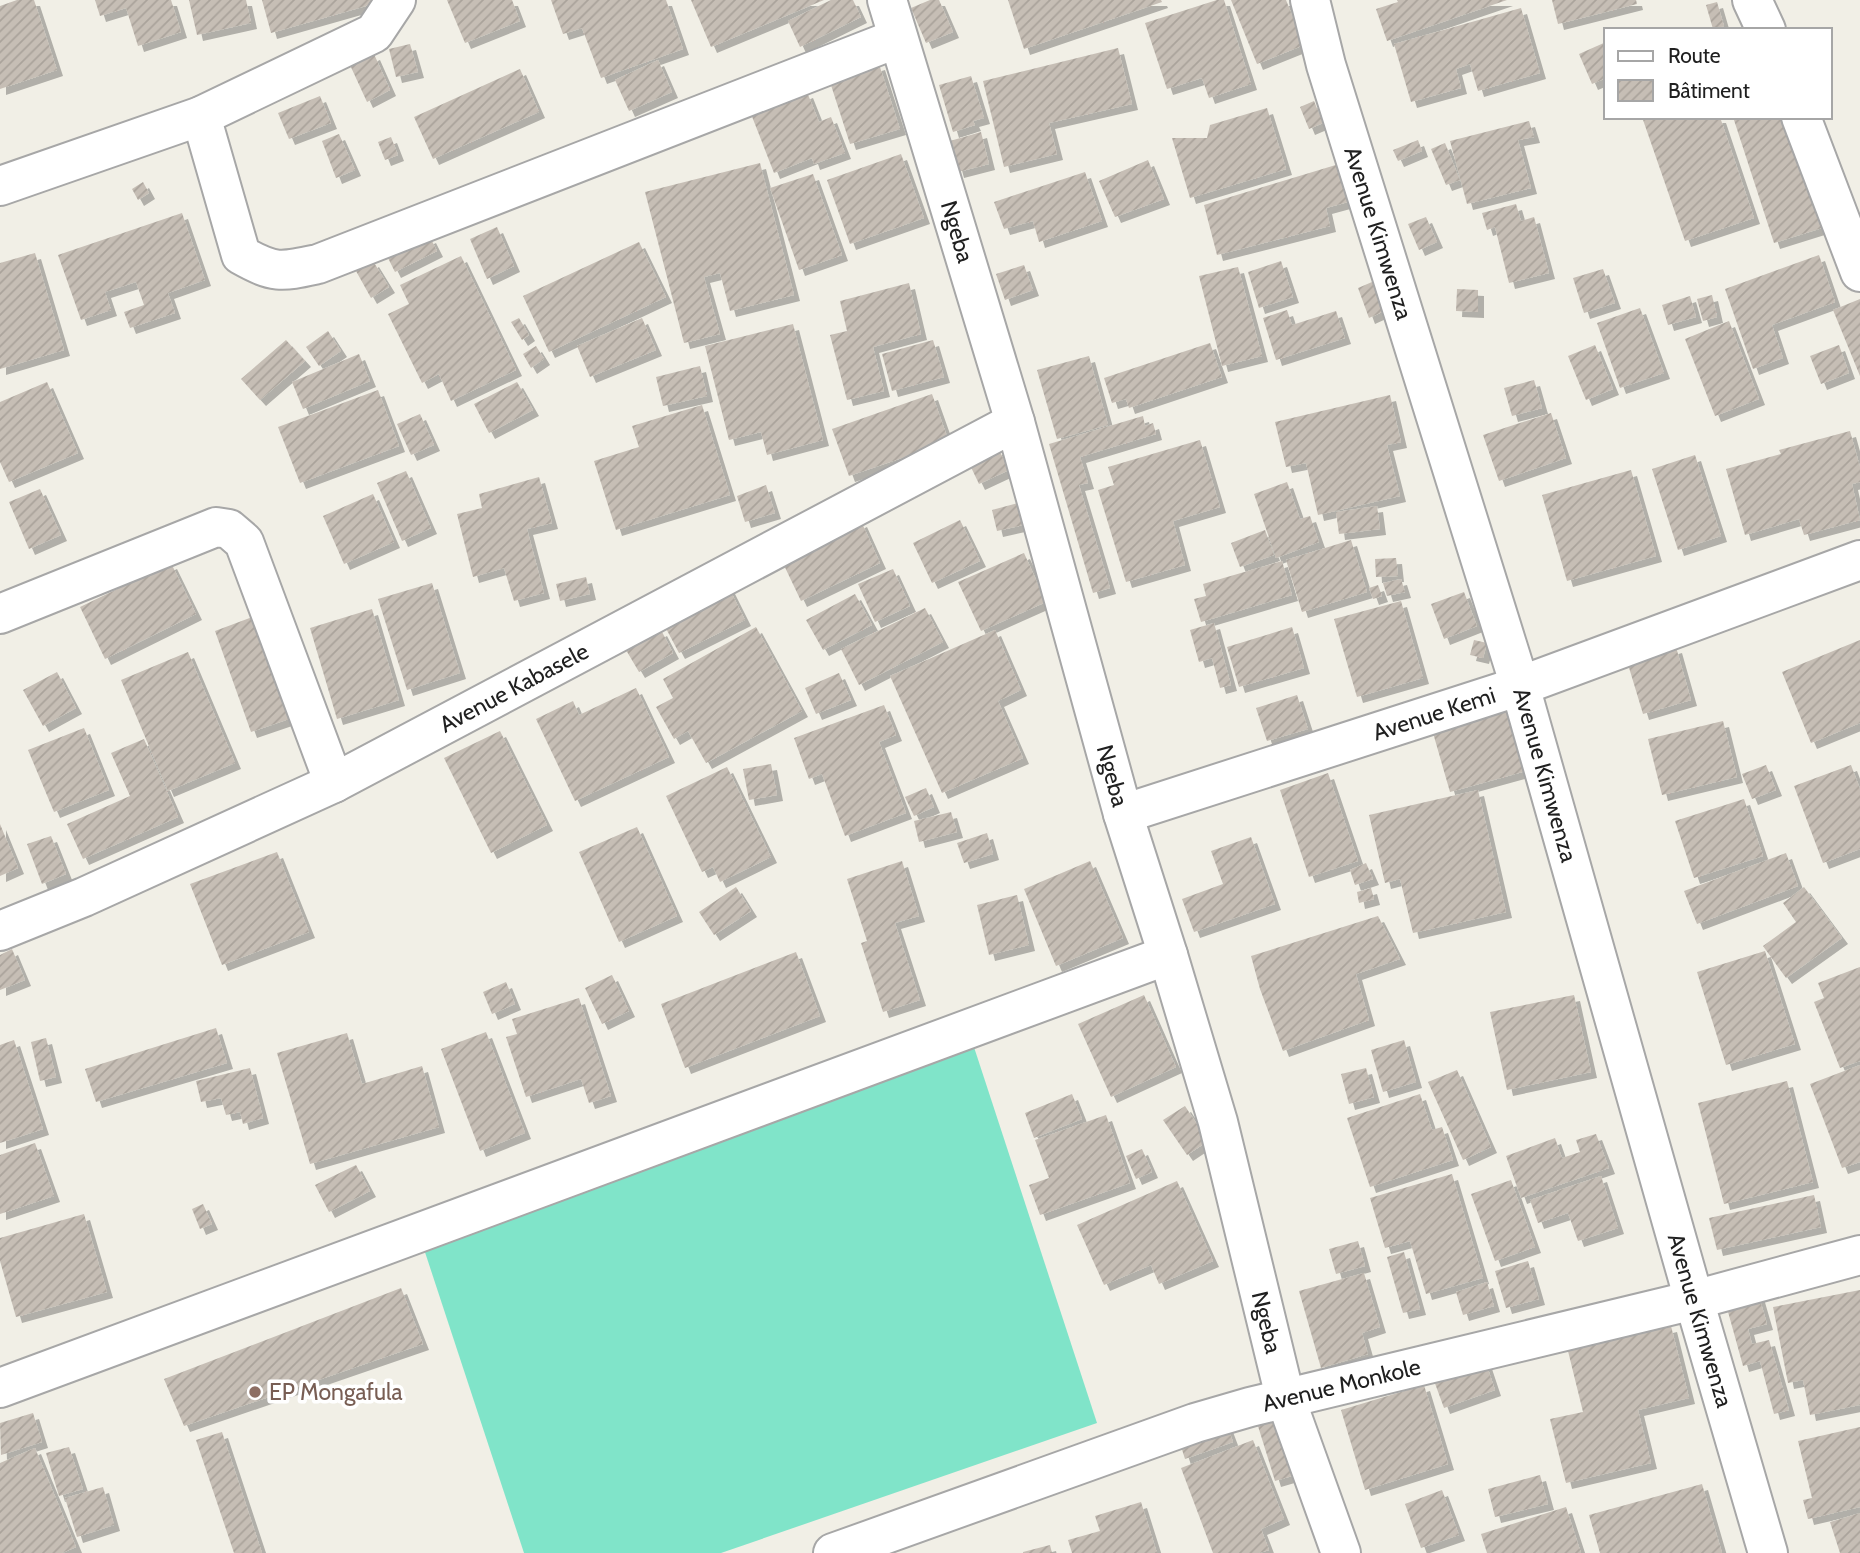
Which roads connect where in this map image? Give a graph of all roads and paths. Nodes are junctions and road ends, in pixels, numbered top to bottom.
1 (396, 0) edge
2 (887, 0) edge
3 (1310, 0) edge
4 (1752, 0) edge
5 (1765, 28) edge
6 (898, 38) junction
7 (201, 116) junction
8 (1802, 119) edge
9 (0, 186) edge
10 (1860, 272) edge
11 (1016, 422) junction
12 (1860, 560) edge
13 (0, 614) edge
14 (1520, 686) junction
15 (334, 783) junction
16 (1123, 814) junction
17 (0, 931) edge
18 (1168, 956) junction
19 (1860, 1255) edge
20 (1694, 1300) junction
21 (0, 1388) edge
22 (1285, 1397) junction
23 (833, 1553) edge
24 (1341, 1553) edge
25 (1768, 1553) edge

1 - 7 street
2 - 6 street, Ngeba
3 - 14 street, Avenue Kimwenza
4 - 5 street
6 - 7 street
6 - 11 street, Ngeba
7 - 9 street
8 - 10 street
11 - 15 street, Avenue Kabasele
11 - 16 street, Ngeba
12 - 14 street, Avenue Kemi
13 - 15 street
14 - 16 street, Avenue Kemi
14 - 20 street, Avenue Kimwenza
15 - 17 street, Avenue Kabasele
16 - 18 street, Ngeba
18 - 21 street
18 - 22 street, Ngeba
19 - 20 street, Avenue Monkole
20 - 22 street, Avenue Monkole
20 - 25 street, Avenue Kimwenza
22 - 23 street, Avenue Monkole
22 - 24 street, Ngeba

